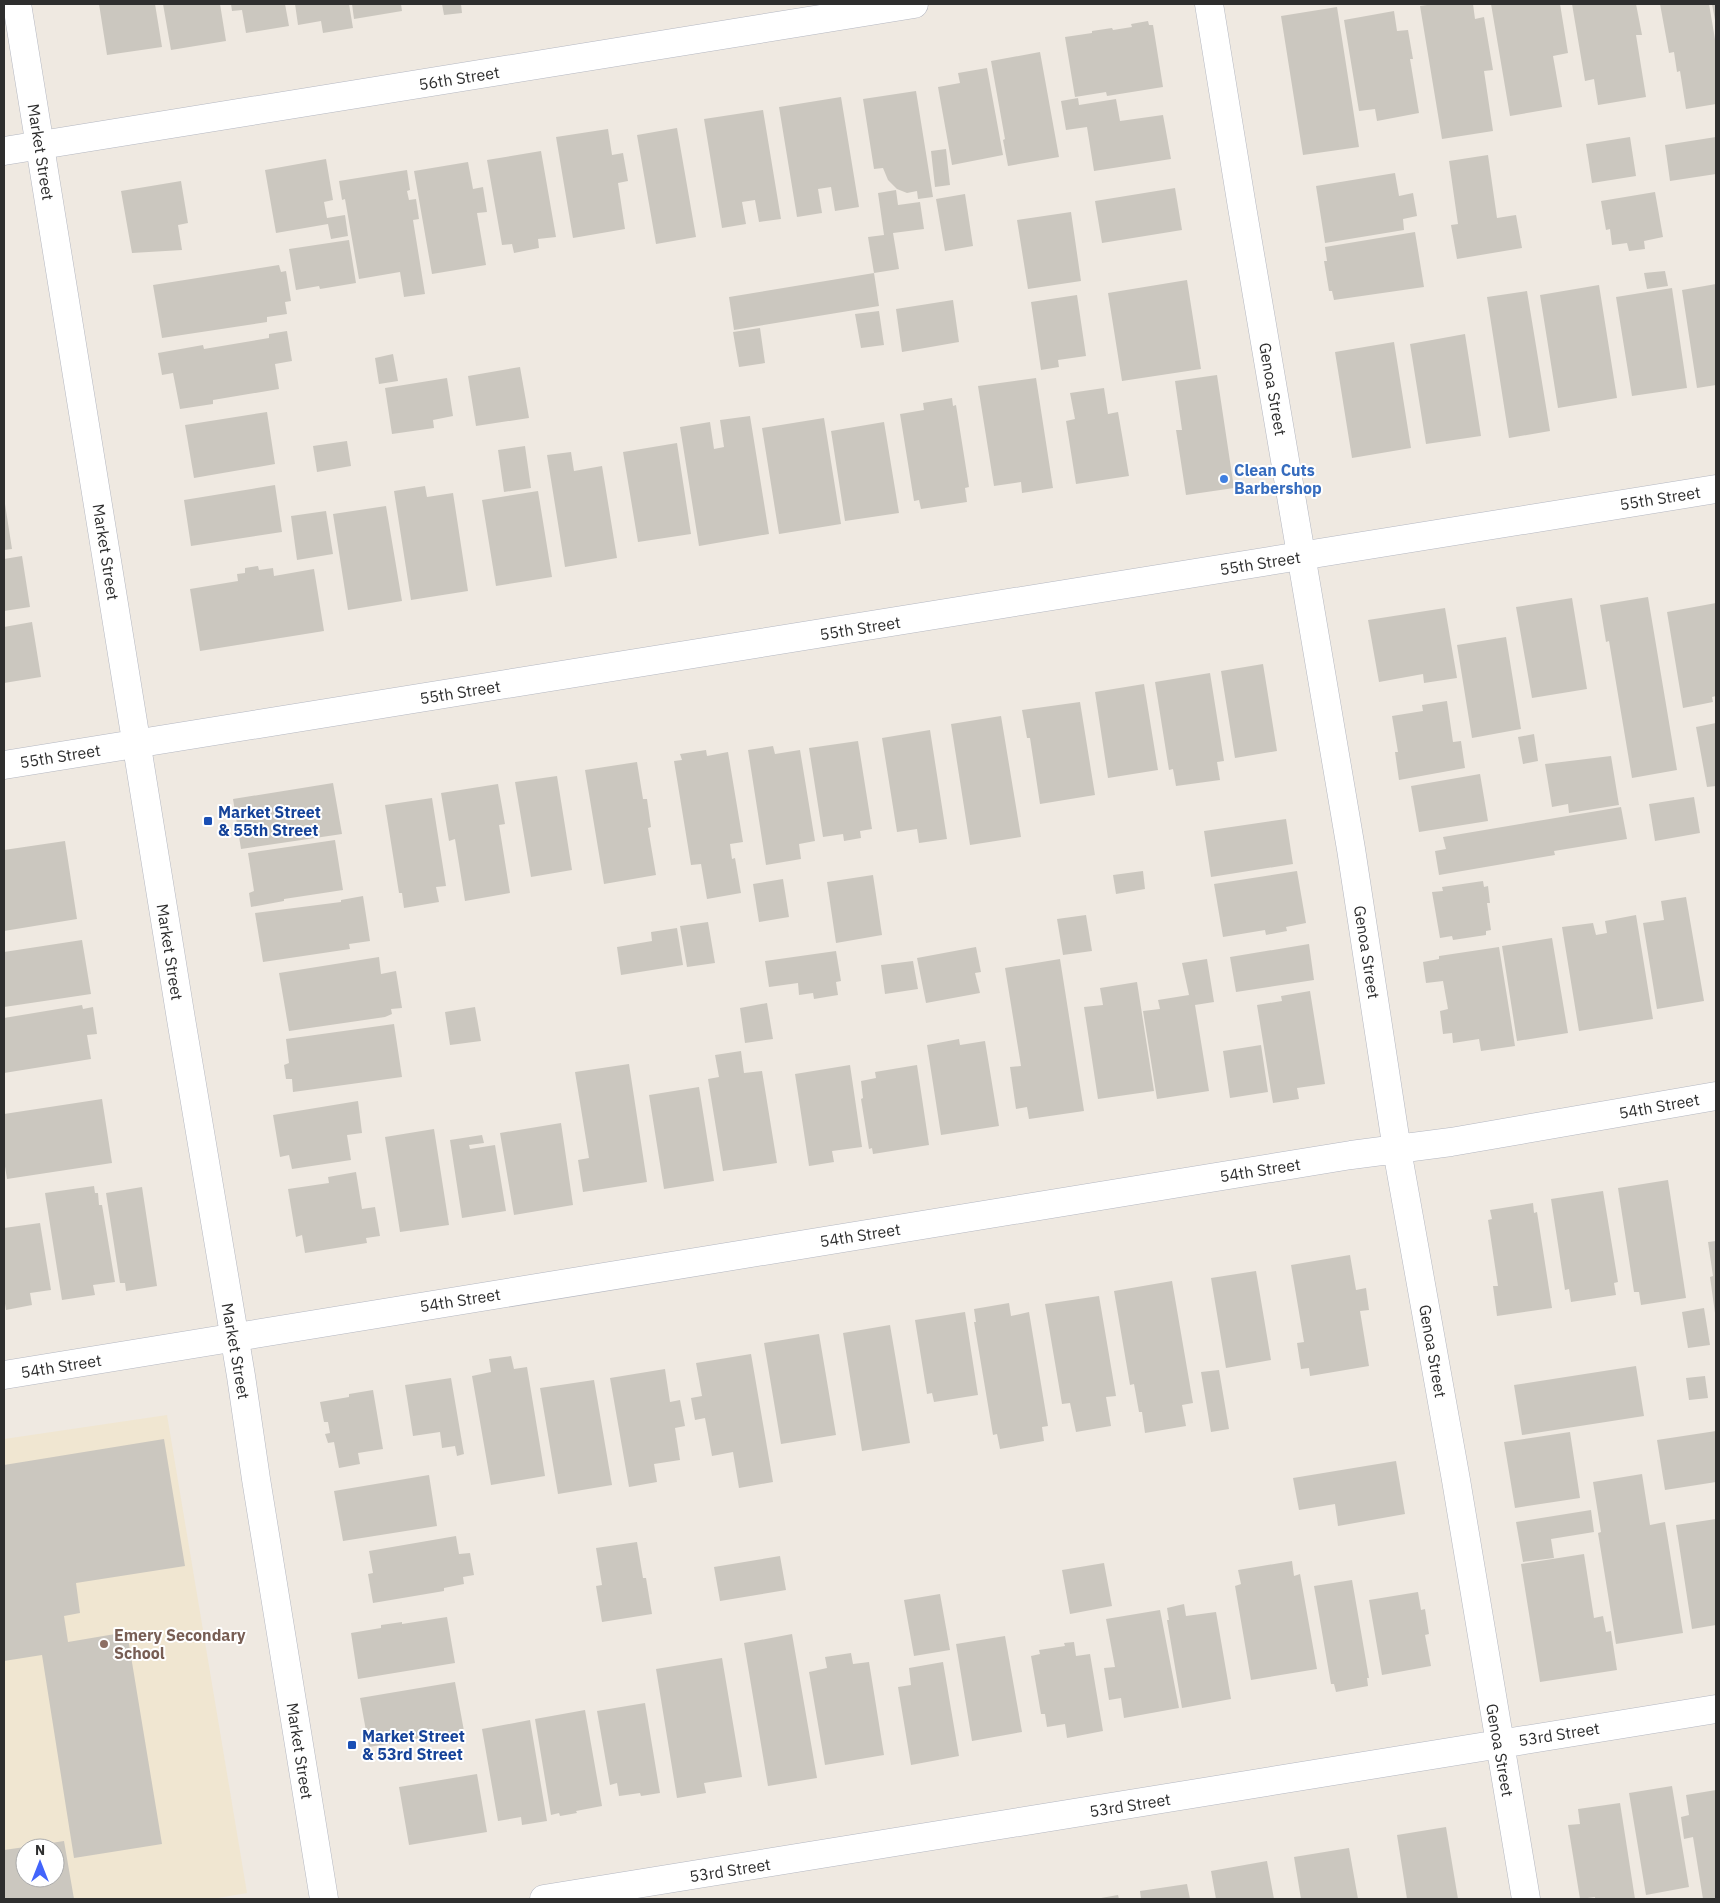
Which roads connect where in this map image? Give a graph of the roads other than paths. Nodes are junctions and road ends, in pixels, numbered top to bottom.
1 (17, 4) edge
2 (914, 4) edge
3 (1209, 4) edge
4 (40, 145) junction
5 (4, 151) edge
6 (1716, 489) edge
7 (1302, 556) junction
8 (137, 743) junction
9 (4, 765) edge
10 (1716, 1096) edge
11 (1397, 1150) junction
12 (234, 1336) junction
13 (4, 1375) edge
14 (1716, 1709) edge
15 (1499, 1744) junction
16 (324, 1899) edge
17 (544, 1899) edge
18 (1526, 1899) edge

1 - 4 street, Market Street
2 - 4 street, 56th Street
3 - 7 street, Genoa Street
4 - 5 street, 56th Street
4 - 8 street, Market Street
6 - 7 street, 55th Street
7 - 8 street, 55th Street
7 - 11 street, Genoa Street
8 - 9 street, 55th Street
8 - 12 street, Market Street
10 - 11 street, 54th Street
11 - 12 street, 54th Street
11 - 15 street, Genoa Street
12 - 13 street, 54th Street
12 - 16 street, Market Street
14 - 15 street, 53rd Street
15 - 17 street, 53rd Street
15 - 18 street, Genoa Street

